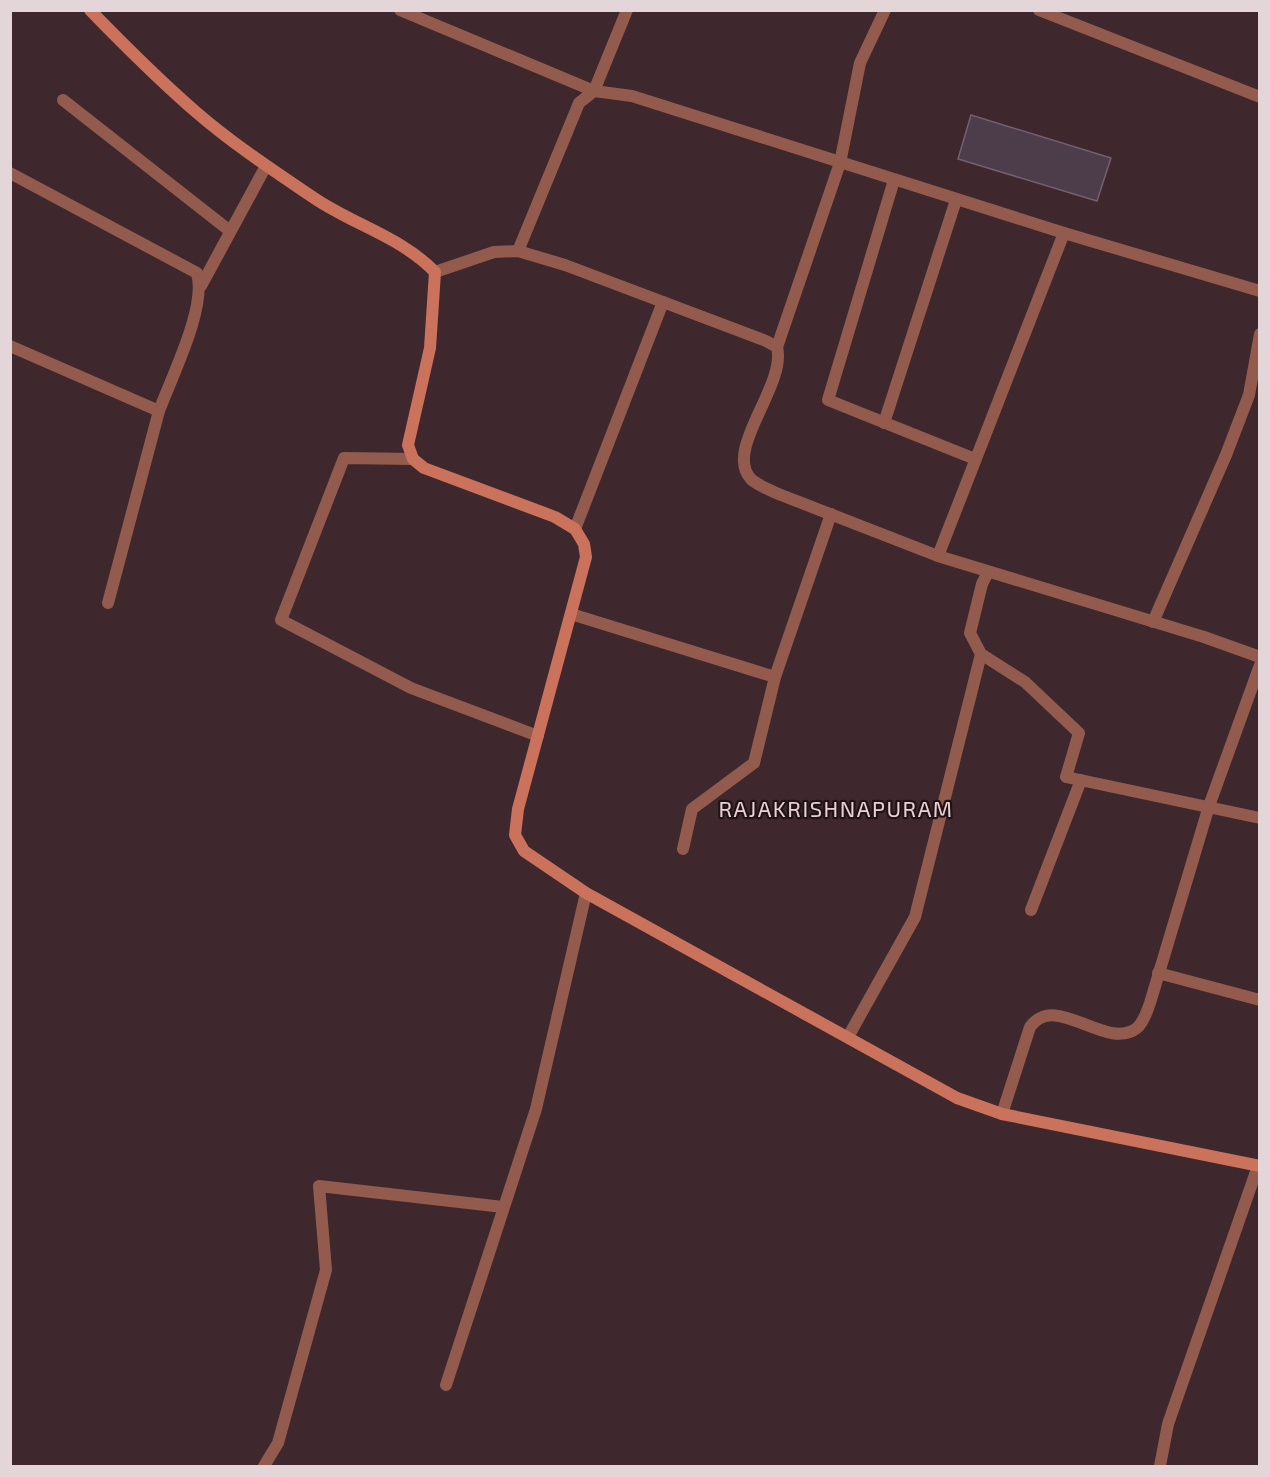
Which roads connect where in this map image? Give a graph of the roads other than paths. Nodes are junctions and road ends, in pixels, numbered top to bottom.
1 (90, 10) edge
2 (400, 10) edge
3 (627, 10) edge
4 (885, 10) edge
5 (1039, 10) edge
6 (594, 91) junction
7 (1260, 97) edge
8 (63, 100) dead end
9 (840, 163) junction
10 (266, 166) junction
11 (10, 173) edge
12 (894, 180) junction
13 (956, 200) junction
14 (230, 231) junction
15 (1064, 233) junction
16 (518, 251) junction
17 (435, 272) junction
18 (201, 286) junction
19 (1260, 291) edge
20 (663, 302) junction
21 (1260, 334) edge
22 (10, 346) edge
23 (777, 347) junction
24 (159, 411) junction
25 (884, 423) junction
26 (413, 459) junction
27 (975, 459) junction
28 (831, 514) junction
29 (574, 530) junction
30 (938, 556) junction
31 (988, 572) junction
32 (108, 603) dead end
33 (571, 614) junction
34 (1153, 622) junction
35 (981, 654) junction
36 (1260, 657) edge
37 (1260, 665) edge
38 (775, 677) junction
39 (538, 736) junction
40 (1081, 780) junction
41 (1209, 806) junction
42 (1260, 818) edge
43 (683, 849) dead end
44 (586, 892) junction
45 (1031, 910) dead end
46 (1158, 973) junction
47 (1260, 1000) edge
48 (848, 1037) junction
49 (1002, 1114) junction
50 (1259, 1166) edge
51 (503, 1207) junction
52 (446, 1385) dead end
53 (264, 1467) edge
54 (1160, 1467) edge

1 - 10 street
2 - 6 street
3 - 6 street
4 - 9 street
5 - 7 street
6 - 9 street
6 - 16 street
8 - 14 street
9 - 12 street
9 - 23 street
10 - 14 street
10 - 17 street
11 - 18 street
12 - 13 street
12 - 25 street
13 - 15 street
13 - 25 street
14 - 18 street
15 - 19 street
15 - 27 street
16 - 17 street
16 - 20 street
17 - 26 street
18 - 24 street
20 - 23 street
20 - 29 street
21 - 34 street
22 - 24 street
23 - 28 street
24 - 32 street
25 - 27 street
26 - 29 street
26 - 39 street
27 - 30 street
28 - 30 street
28 - 38 street
29 - 33 street
30 - 31 street
31 - 34 street
31 - 35 street
33 - 38 street
33 - 39 street
34 - 36 street
35 - 40 street
35 - 48 street
37 - 41 street
38 - 43 street
39 - 44 street
40 - 41 street
40 - 45 street
41 - 42 street
41 - 46 street
44 - 48 street
44 - 51 street
46 - 47 street
46 - 49 street
48 - 49 street
49 - 50 street
50 - 54 street
51 - 52 street
51 - 53 street

